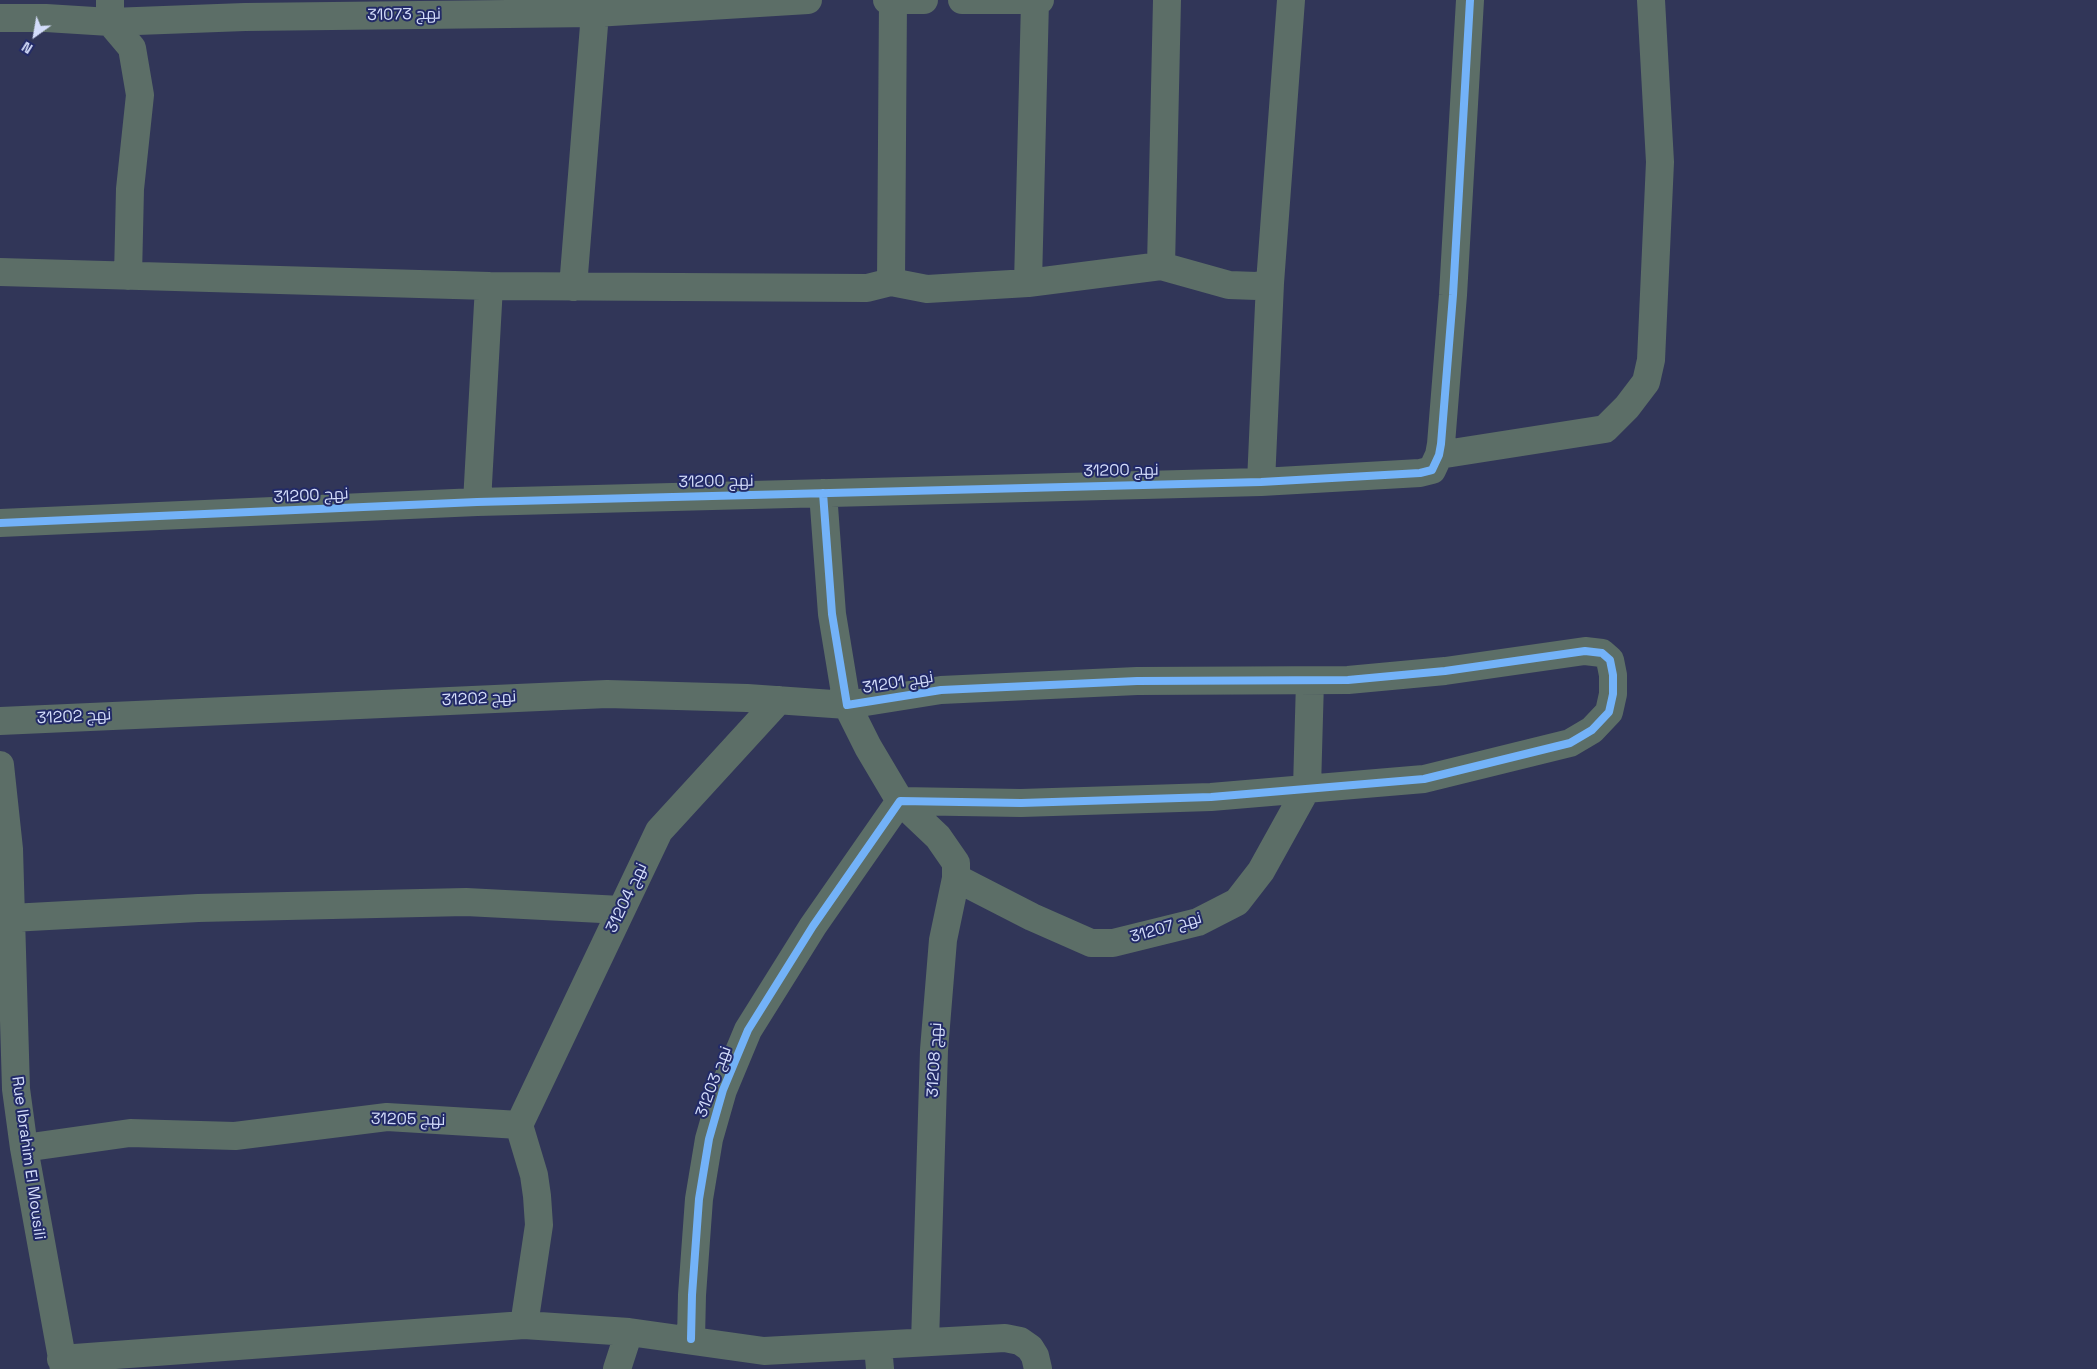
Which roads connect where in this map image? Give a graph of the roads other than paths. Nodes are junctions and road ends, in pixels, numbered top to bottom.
1 (808, 0) edge
2 (887, 0) edge
3 (893, 0) edge
4 (924, 0) edge
5 (962, 0) edge
6 (1038, 0) edge
7 (1167, 0) edge
8 (1291, 0) edge
9 (1470, 0) edge
10 (1650, 0) edge
11 (595, 6) edge
12 (460, 7) edge
13 (245, 8) edge
14 (110, 11) edge
15 (0, 18) edge
16 (1161, 266) junction
17 (0, 272) edge
18 (128, 276) junction
19 (891, 282) junction
20 (1028, 283) junction
21 (1270, 283) junction
22 (489, 286) junction
23 (573, 286) junction
24 (1435, 462) junction
25 (1261, 482) junction
26 (823, 493) junction
27 (477, 502) junction
28 (0, 523) edge
29 (1310, 680) junction
30 (779, 700) junction
31 (847, 705) junction
32 (0, 721) edge
33 (0, 766) edge
34 (1307, 788) junction
35 (900, 801) junction
36 (956, 878) junction
37 (621, 910) junction
38 (11, 918) junction
39 (6, 966) edge
40 (519, 1125) junction
41 (24, 1148) junction
42 (524, 1325) junction
43 (629, 1332) junction
44 (691, 1339) junction
45 (925, 1342) junction
46 (879, 1358) edge
47 (765, 1360) edge
48 (62, 1364) edge
49 (617, 1369) edge
50 (1038, 1369) edge

1 - 11 street, نهج 31073
2 - 3 street
3 - 4 street
3 - 19 street
5 - 6 street
6 - 20 street
7 - 16 street
8 - 21 street
9 - 24 street
10 - 24 street, نهج 31200
11 - 12 street, نهج 31073
11 - 23 street
12 - 13 street, نهج 31073
13 - 14 street, نهج 31073
14 - 15 street, نهج 31073
14 - 18 street
16 - 20 street
16 - 21 street
17 - 18 street
18 - 22 street
19 - 20 street
19 - 23 street
21 - 25 street
22 - 23 street
22 - 27 street
24 - 25 street, نهج 31200
25 - 26 street, نهج 31200
26 - 27 street, نهج 31200
26 - 31 street, نهج 31201
27 - 28 street, نهج 31200
29 - 31 street, نهج 31201
29 - 34 street, نهج 31207
29 - 34 street, نهج 31201
30 - 31 street, نهج 31202
30 - 32 street, نهج 31202
30 - 37 street, نهج 31204
31 - 35 street
33 - 38 street, Rue Ibrahim El Mousili
34 - 35 street
34 - 36 street, نهج 31207
35 - 36 street, نهج 31208
35 - 44 street, نهج 31203
36 - 45 street, نهج 31208
37 - 38 street
37 - 40 street, نهج 31204
38 - 39 street, Rue Ibrahim El Mousili
39 - 41 street, Rue Ibrahim El Mousili
40 - 41 street, نهج 31205
40 - 42 street
41 - 48 street, Rue Ibrahim El Mousili
42 - 43 street
42 - 48 street
43 - 44 street
43 - 49 street
44 - 47 street
45 - 46 street
45 - 50 street
46 - 47 street

